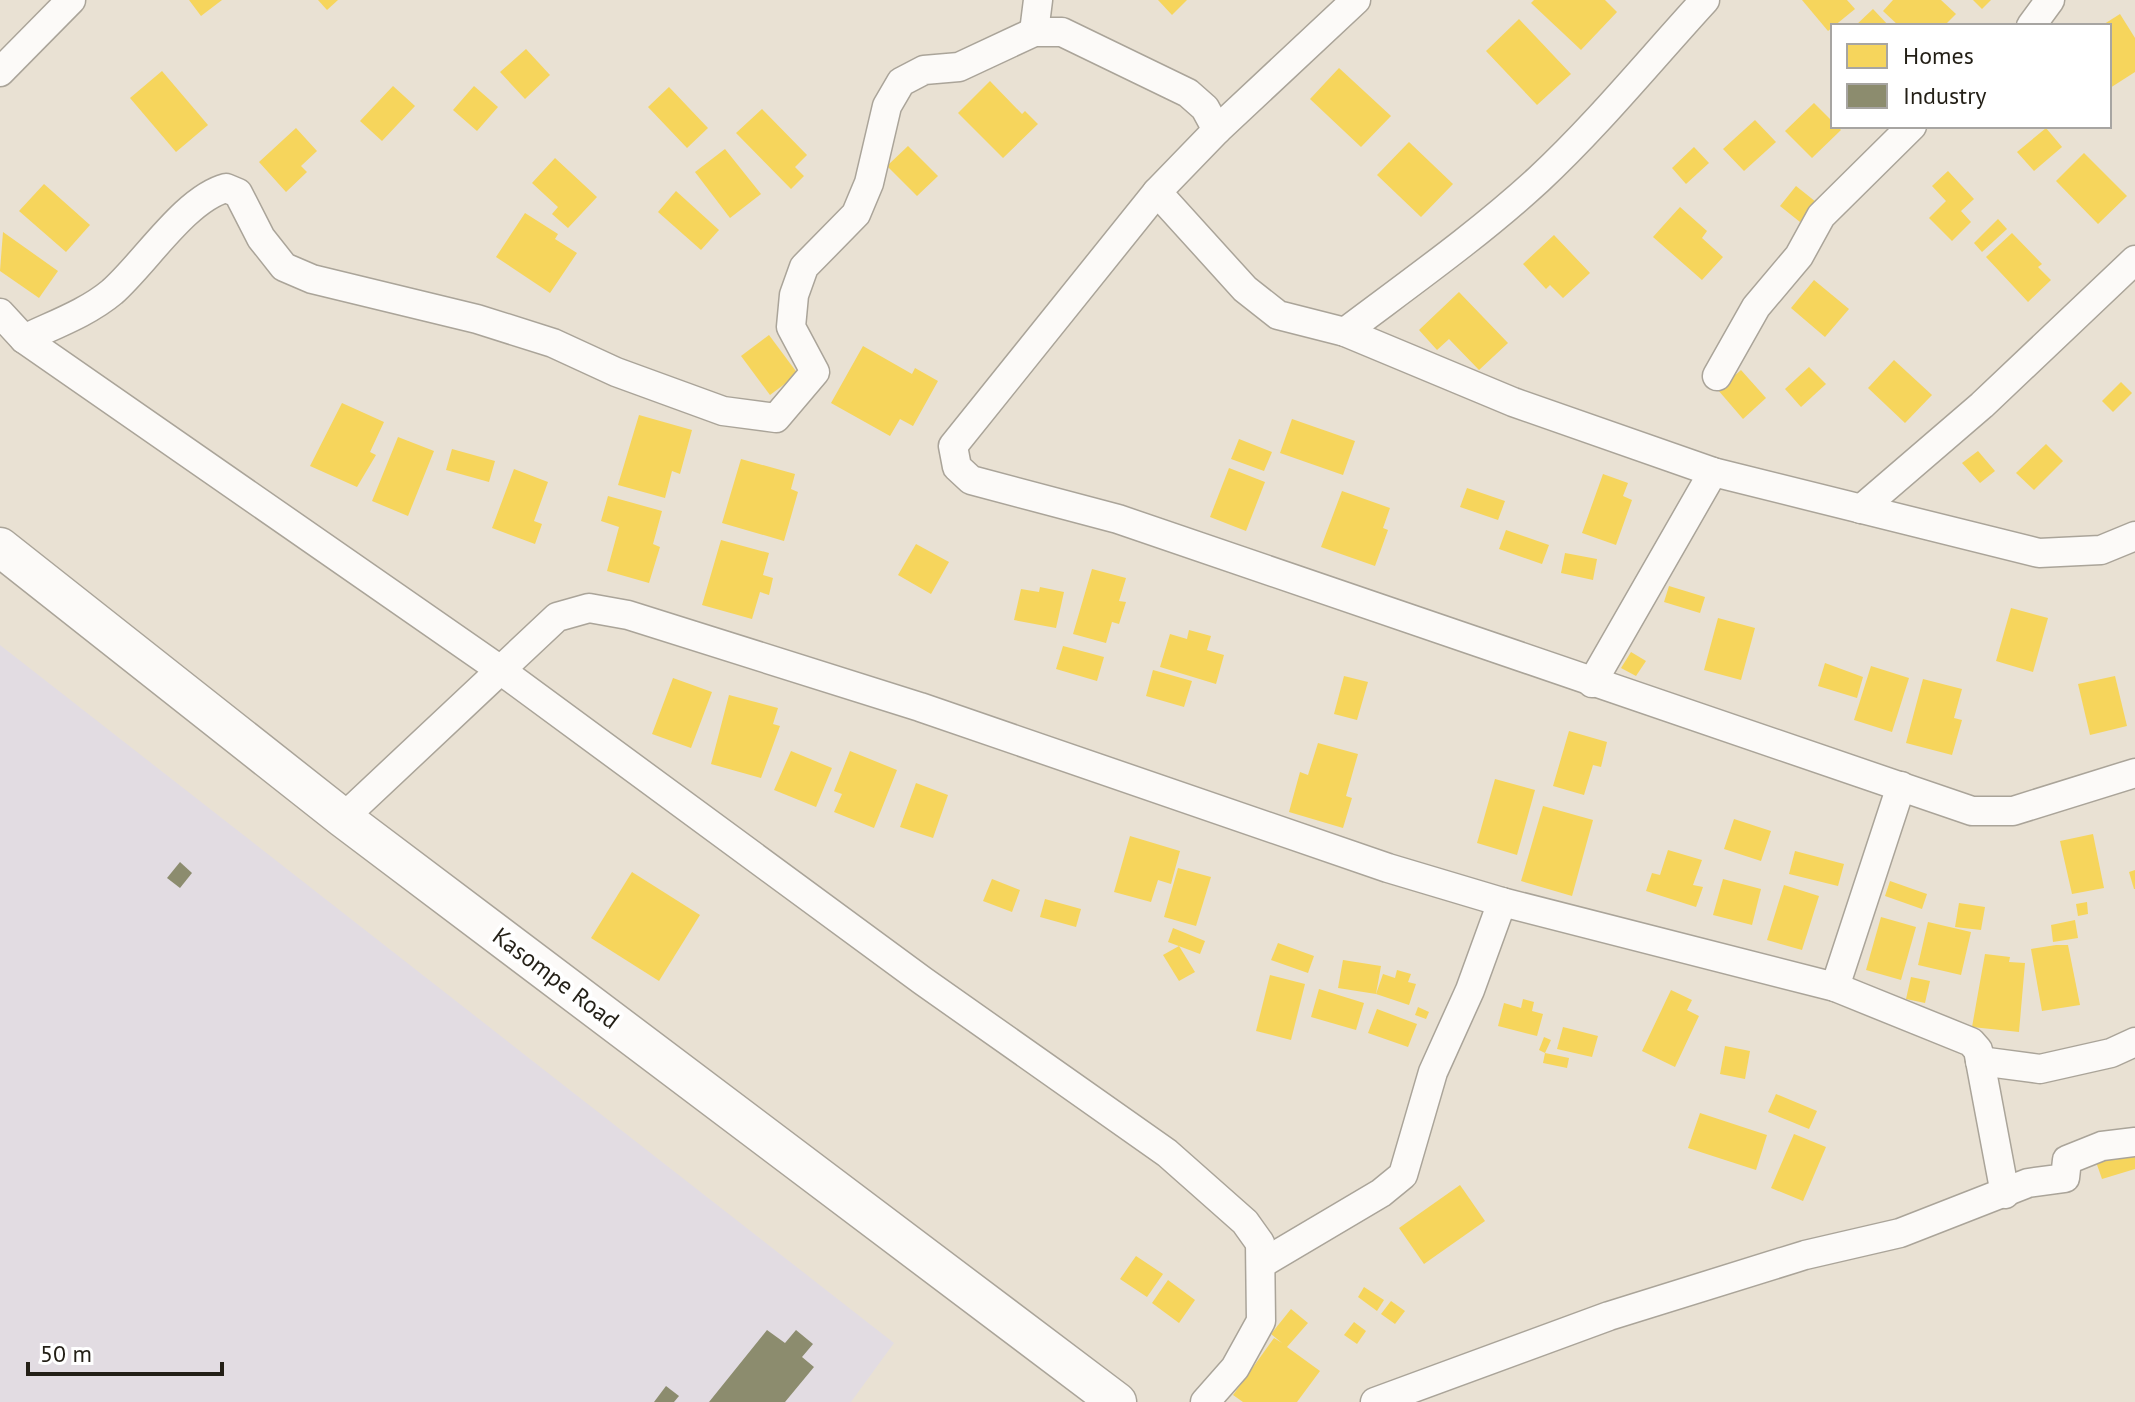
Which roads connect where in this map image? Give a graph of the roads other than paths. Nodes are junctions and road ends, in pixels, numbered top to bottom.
1 (71, 0) edge
2 (1038, 0) edge
3 (1356, 0) edge
4 (1705, 0) edge
5 (2050, 0) edge
6 (2032, 24) edge
7 (1034, 32) junction
8 (0, 72) edge
9 (1910, 128) edge
10 (1217, 130) junction
11 (1157, 192) junction
12 (2135, 260) edge
13 (0, 313) edge
14 (1345, 332) junction
15 (24, 339) junction
16 (1717, 376) dead end
17 (1713, 472) junction
18 (1861, 509) junction
19 (2135, 536) edge
20 (0, 547) edge
21 (499, 669) junction
22 (1592, 683) junction
23 (2135, 773) edge
24 (1901, 786) junction
25 (343, 818) junction
26 (1502, 902) junction
27 (1835, 987) junction
28 (2135, 1042) edge
29 (1980, 1061) junction
30 (2135, 1142) edge
31 (2005, 1194) junction
32 (1261, 1264) junction
33 (1117, 1402) edge
34 (1205, 1402) edge
35 (1375, 1402) edge

1 - 8 street
2 - 7 street
3 - 10 street
4 - 14 street
5 - 6 street
7 - 10 street
7 - 15 street
9 - 16 street
10 - 11 street
11 - 14 street
11 - 22 street
12 - 18 street
13 - 15 street
14 - 17 street
15 - 21 street
17 - 18 street
17 - 22 street
18 - 19 street
20 - 25 street, Kasompe Road
21 - 25 street
21 - 26 street
21 - 32 street
22 - 24 street
23 - 24 street
24 - 27 street
25 - 33 street, Kasompe Road
26 - 27 street
26 - 32 street
27 - 29 street
28 - 29 street
29 - 31 street
30 - 31 street
31 - 35 street
32 - 34 street

